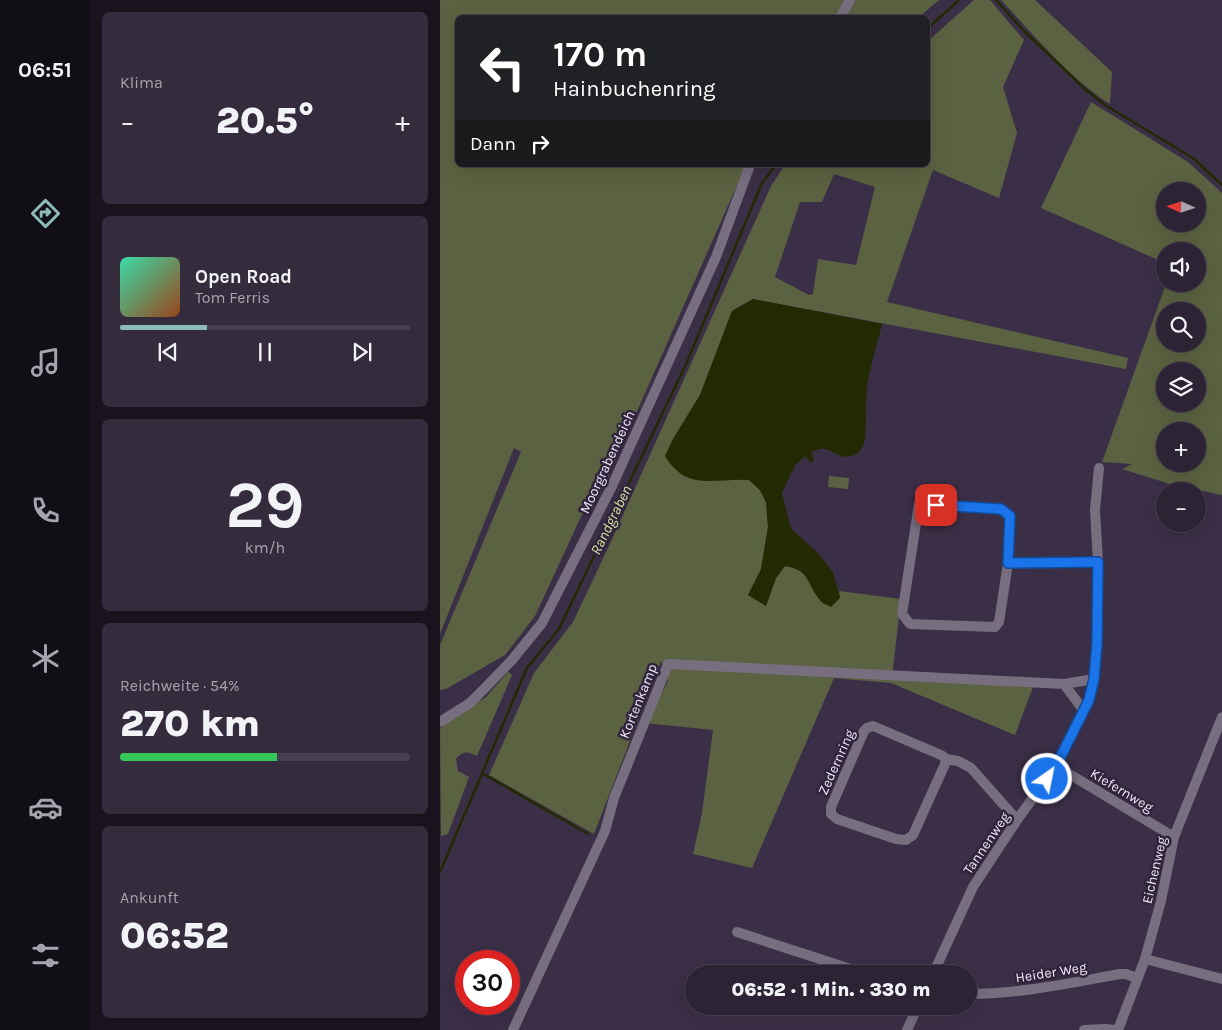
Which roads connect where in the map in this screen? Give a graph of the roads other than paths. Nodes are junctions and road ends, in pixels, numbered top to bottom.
1 (850, 0) edge
2 (842, 15) edge
3 (749, 167) edge
4 (1099, 468) dead end
5 (1098, 562) junction
6 (1008, 563) junction
7 (1094, 679) junction
8 (1064, 684) junction
9 (1084, 711) junction
10 (1222, 717) edge
11 (440, 722) edge
12 (946, 760) junction
13 (1056, 766) junction
14 (1017, 820) junction
15 (1174, 837) junction
16 (737, 932) dead end
17 (1145, 959) junction
18 (838, 965) edge
19 (937, 965) edge
20 (1137, 978) junction
21 (1222, 979) edge
22 (977, 994) edge
23 (914, 1015) edge
24 (513, 1030) edge
25 (907, 1030) edge
26 (1084, 1030) edge
27 (1111, 1030) edge
28 (1117, 1030) edge

1 - 2 street
3 - 11 street, Moorgrabendeich
4 - 5 street, Tannenweg
5 - 6 street
5 - 7 street, Tannenweg
6 - 6 street
7 - 8 street, Kortenkamp
7 - 9 street, Tannenweg
8 - 9 street
8 - 24 street, Kortenkamp
9 - 13 street, Tannenweg
10 - 15 street, Eichenweg
12 - 12 street, Zedernring
12 - 14 street, Zedernring
13 - 14 street, Tannenweg
13 - 15 street, Kiefernweg
14 - 19 street, Tannenweg
15 - 17 street, Eichenweg
16 - 18 street
17 - 20 street, Eichenweg
17 - 21 street
20 - 22 street, Heider Weg
20 - 28 street, Eichenweg
23 - 25 street
26 - 27 street
27 - 28 street

